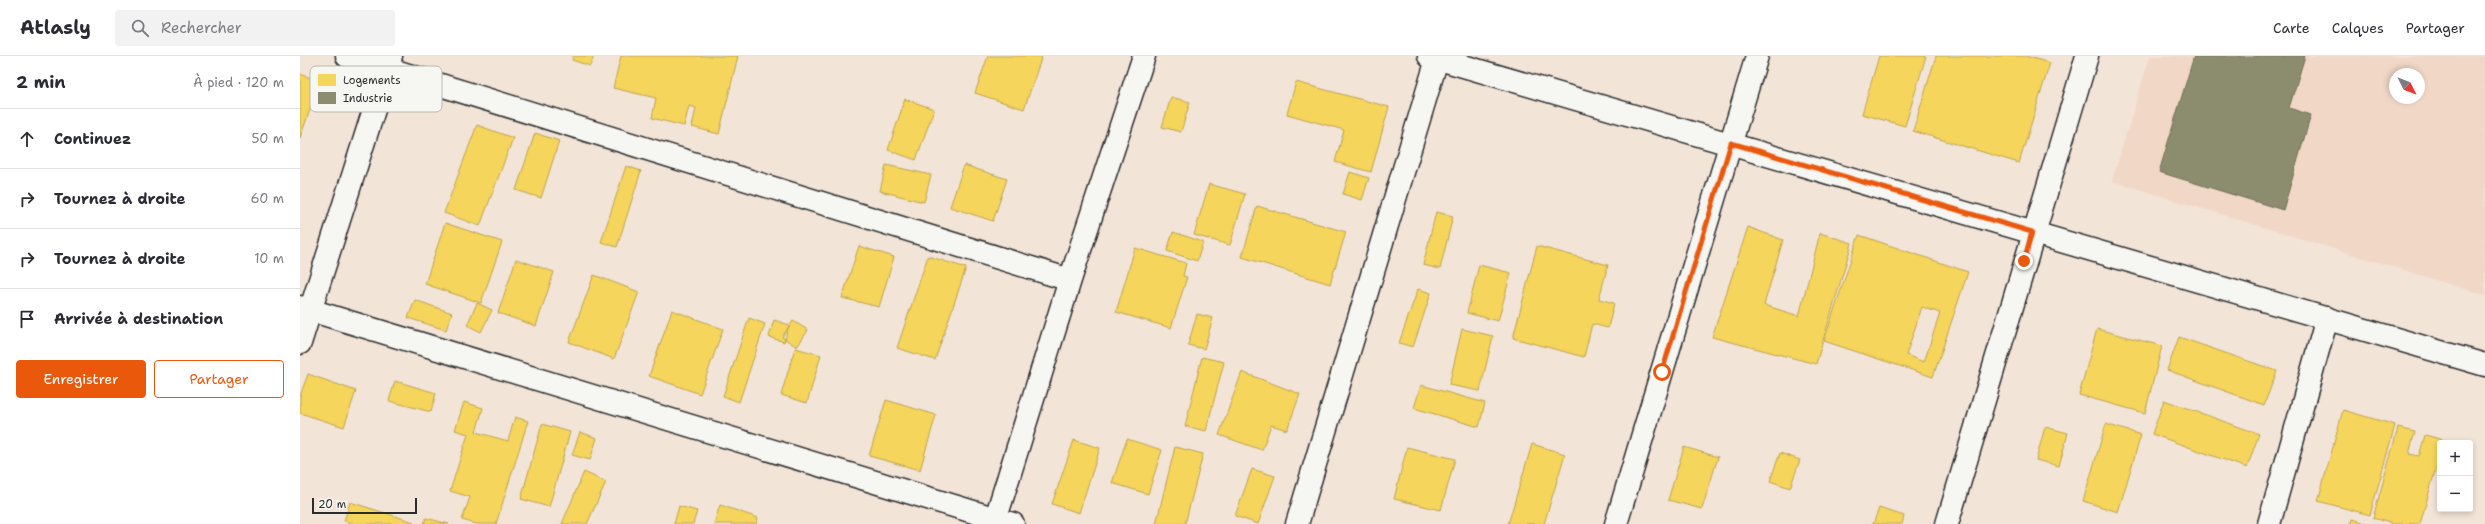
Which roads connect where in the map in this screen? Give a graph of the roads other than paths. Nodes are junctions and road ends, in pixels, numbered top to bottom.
1 (347, 56) edge
2 (1144, 56) edge
3 (1757, 56) edge
4 (2087, 56) edge
5 (1435, 57) edge
6 (389, 62) edge
7 (401, 66) edge
8 (442, 79) edge
9 (372, 112) edge
10 (1731, 143) junction
11 (2032, 232) junction
12 (1070, 280) junction
13 (305, 309) edge
14 (2327, 318) junction
15 (300, 343) edge
16 (2485, 365) edge
17 (1001, 522) edge
18 (1298, 524) edge
19 (1616, 524) edge
20 (1947, 524) edge
21 (2269, 524) edge

1 - 6 street
2 - 12 street
3 - 10 street
4 - 11 street
5 - 10 street
5 - 18 street
6 - 7 street
8 - 12 street
9 - 13 street
10 - 11 street
10 - 19 street
11 - 14 street
11 - 20 street
12 - 17 street
13 - 15 street
13 - 17 street
14 - 16 street
14 - 21 street

